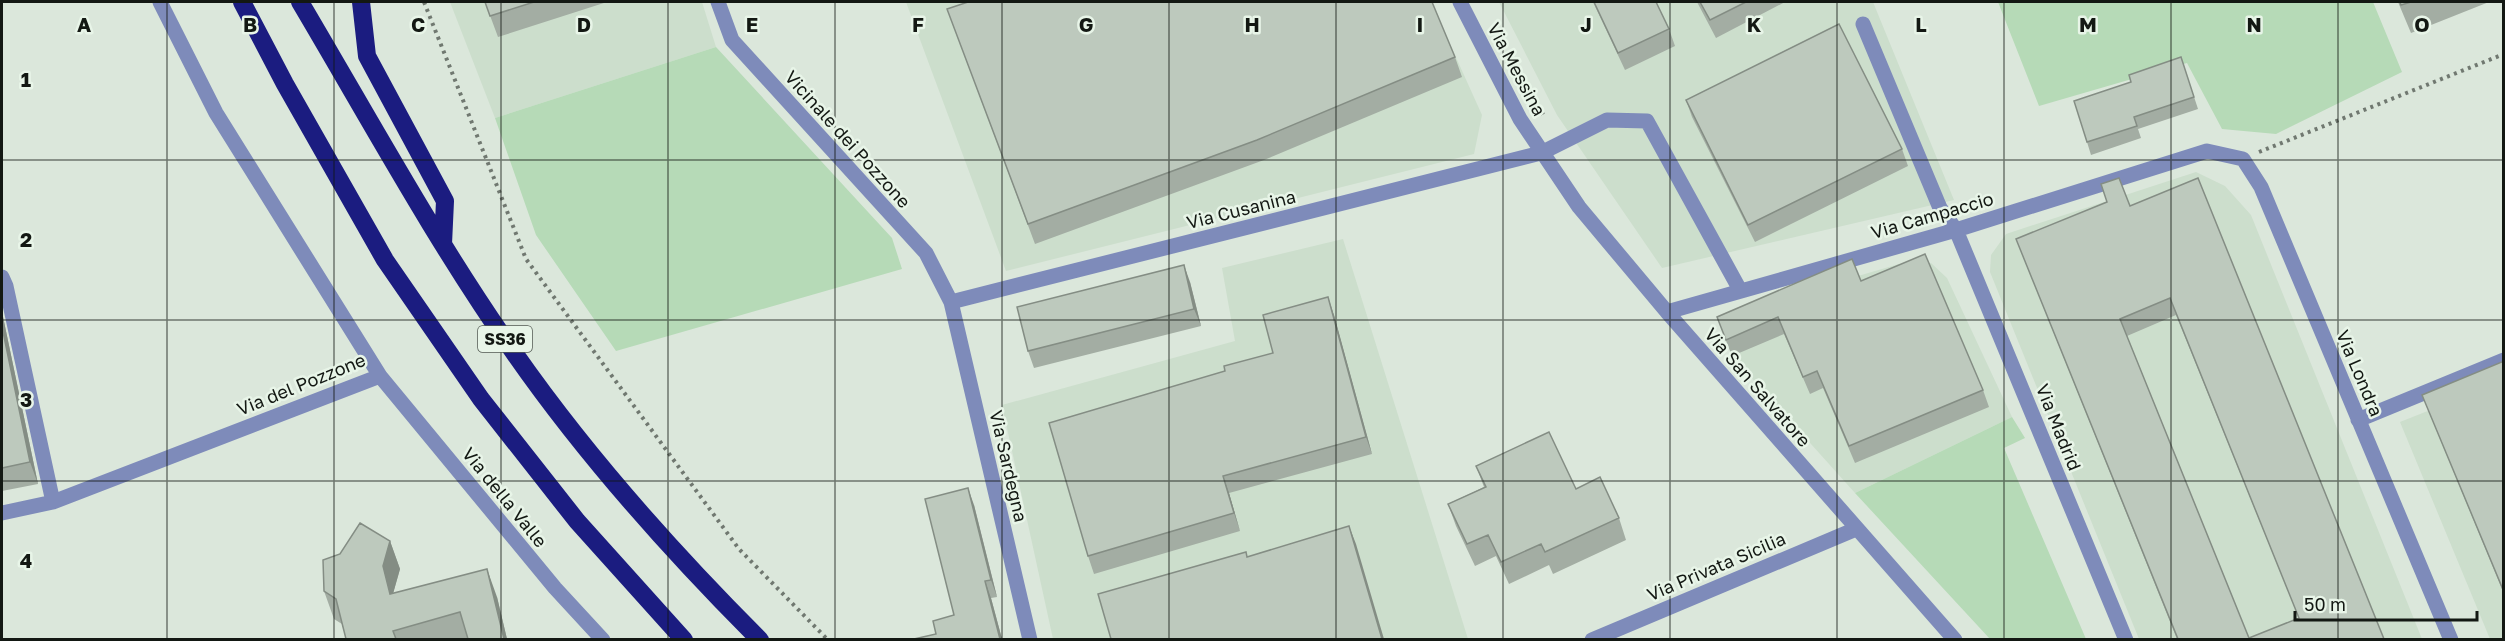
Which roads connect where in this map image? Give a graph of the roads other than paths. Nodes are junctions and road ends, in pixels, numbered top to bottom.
1 (160, 2) edge
2 (242, 2) edge
3 (300, 2) edge
4 (361, 2) edge
5 (718, 2) edge
6 (1460, 2) edge
7 (1863, 24) dead end
8 (2207, 151) joint
9 (1541, 153) junction
10 (1956, 230) junction
11 (443, 244) junction
12 (2, 277) edge
13 (1740, 290) junction
14 (951, 302) junction
15 (1667, 312) junction
16 (2504, 360) edge
17 (380, 376) junction
18 (2358, 420) junction
19 (53, 502) junction
20 (2, 513) edge
21 (1856, 529) junction
22 (603, 639) edge
23 (684, 639) edge
24 (760, 639) edge
25 (1030, 639) edge
26 (1592, 639) edge
27 (1955, 639) edge
28 (2126, 639) edge
29 (2451, 639) edge

1 - 17 street, Via del Pozzone
2 - 23 highway, SS36
3 - 11 highway, SS36
4 - 11 highway
5 - 14 street, Vicinale dei Pozzone
6 - 9 street, Via Messina
7 - 10 street, Via Madrid
8 - 10 street, Via Campaccio
8 - 18 street, Via Londra
9 - 13 street, Via Cusanina
9 - 14 street, Via Cusanina
9 - 15 street, Via San Salvatore
10 - 13 street, Via Campaccio
10 - 28 street, Via Madrid
11 - 24 highway, SS36
12 - 19 street
13 - 15 street, Via Campaccio
14 - 25 street, Via Sardegna
15 - 21 street, Via San Salvatore
16 - 18 street
17 - 19 street, Via del Pozzone
17 - 22 street, Via della Valle
18 - 29 street, Via Londra
19 - 20 street, Via del Pozzone
21 - 26 street, Via Privata Sicilia
21 - 27 street, Via San Salvatore

